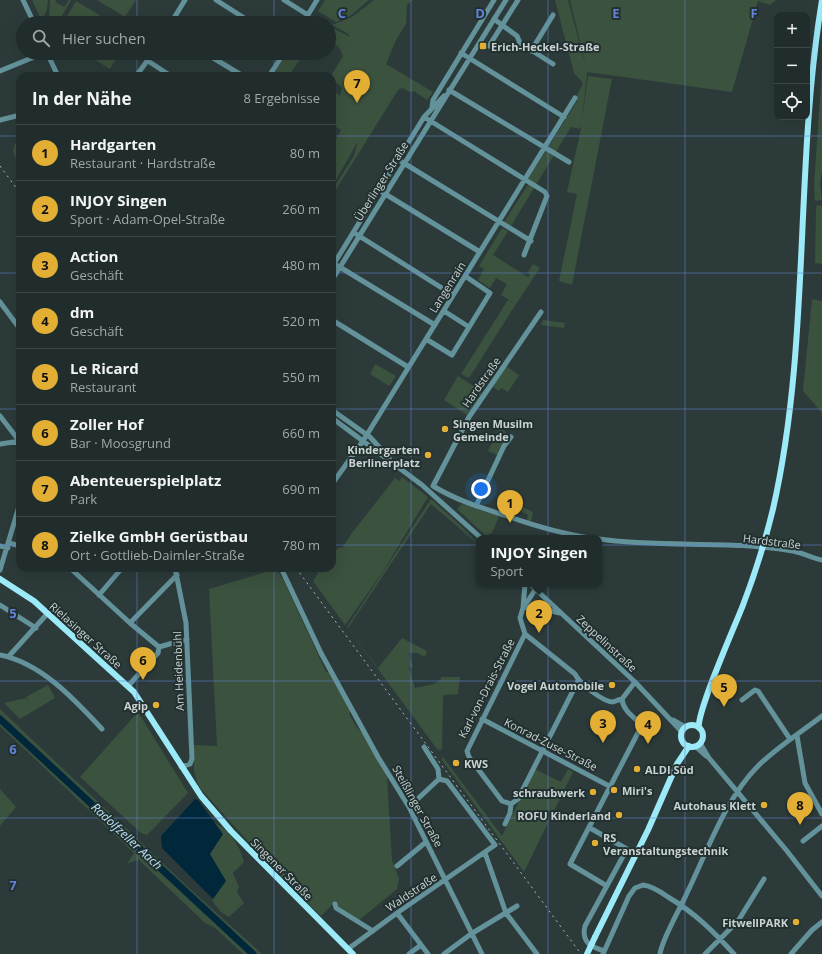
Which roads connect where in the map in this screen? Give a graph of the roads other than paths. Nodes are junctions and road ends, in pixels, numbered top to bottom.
1 (23, 0) edge
2 (186, 0) edge
3 (216, 0) edge
4 (284, 0) edge
5 (317, 0) edge
6 (494, 0) edge
7 (506, 0) edge
8 (518, 0) edge
9 (822, 0) edge
10 (308, 15) joint
11 (553, 15) dead end
12 (31, 16) edge
13 (176, 16) edge
14 (241, 16) edge
15 (494, 19) junction
16 (502, 25) junction
17 (489, 46) dead end
18 (532, 50) junction
19 (461, 53) junction
20 (469, 58) junction
21 (27, 60) edge
22 (51, 60) edge
23 (217, 60) edge
24 (279, 60) edge
25 (148, 62) joint
26 (553, 64) dead end
27 (0, 71) edge
28 (56, 72) edge
29 (139, 72) edge
30 (164, 72) edge
31 (236, 72) edge
32 (272, 72) edge
33 (449, 91) junction
34 (575, 98) dead end
35 (432, 108) junction
36 (16, 116) edge
37 (424, 117) junction
38 (564, 117) junction
39 (0, 120) edge
40 (431, 121) junction
41 (544, 148) junction
42 (398, 160) junction
43 (568, 162) dead end
44 (403, 163) junction
45 (525, 180) junction
46 (379, 191) junction
47 (384, 194) junction
48 (499, 221) junction
49 (353, 233) junction
50 (358, 236) junction
51 (531, 241) junction
52 (480, 252) junction
53 (524, 255) dead end
54 (336, 260) edge
55 (336, 266) edge
56 (339, 267) junction
57 (336, 273) edge
58 (465, 276) junction
59 (453, 295) junction
60 (0, 302) edge
61 (444, 311) junction
62 (540, 312) dead end
63 (336, 322) edge
64 (16, 324) edge
65 (434, 325) junction
66 (470, 327) junction
67 (426, 339) junction
68 (408, 367) junction
69 (336, 413) edge
70 (0, 416) edge
71 (336, 421) edge
72 (367, 435) junction
73 (16, 437) edge
74 (511, 437) dead end
75 (16, 441) edge
76 (363, 441) junction
77 (0, 444) edge
78 (394, 464) junction
79 (336, 478) edge
80 (456, 499) junction
81 (476, 506) junction
82 (449, 508) junction
83 (16, 519) edge
84 (477, 535) edge
85 (577, 535) edge
86 (602, 539) edge
87 (0, 546) edge
88 (9, 546) junction
89 (16, 546) edge
90 (762, 548) junction
91 (822, 560) edge
92 (0, 570) edge
93 (74, 572) edge
94 (119, 572) edge
95 (176, 572) edge
96 (283, 572) edge
97 (177, 575) junction
98 (0, 579) edge
99 (525, 587) edge
100 (532, 587) edge
101 (535, 590) junction
102 (99, 595) junction
103 (0, 606) edge
104 (523, 608) junction
105 (48, 613) junction
106 (560, 613) junction
107 (130, 623) junction
108 (36, 628) junction
109 (525, 634) junction
110 (186, 639) junction
111 (159, 646) junction
112 (0, 655) edge
113 (9, 656) junction
114 (578, 681) junction
115 (635, 682) junction
116 (128, 686) junction
117 (622, 698) junction
118 (742, 700) dead end
119 (704, 704) junction
120 (822, 716) edge
121 (482, 719) junction
122 (692, 725) junction
123 (699, 728) junction
124 (102, 729) dead end
125 (683, 729) junction
126 (797, 736) junction
127 (790, 738) junction
128 (682, 741) junction
129 (694, 745) junction
130 (424, 747) dead end
131 (542, 751) junction
132 (677, 764) junction
133 (181, 767) junction
134 (439, 779) junction
135 (611, 786) junction
136 (738, 791) junction
137 (201, 796) joint
138 (512, 804) junction
139 (409, 807) junction
140 (822, 814) edge
141 (504, 824) dead end
142 (822, 826) edge
143 (590, 828) junction
144 (426, 842) junction
145 (803, 842) dead end
146 (486, 853) junction
147 (397, 866) dead end
148 (764, 879) dead end
149 (446, 880) junction
150 (607, 886) junction
151 (822, 896) edge
152 (335, 904) dead end
153 (681, 905) junction
154 (517, 906) dead end
155 (506, 912) junction
156 (397, 913) junction
157 (822, 922) edge
158 (373, 931) junction
159 (471, 934) junction
160 (721, 940) junction
161 (421, 945) junction
162 (350, 952) edge
163 (604, 953) edge
164 (409, 954) edge
165 (428, 954) edge
166 (444, 954) edge
167 (482, 954) edge
168 (537, 954) edge
169 (587, 954) edge
170 (660, 954) edge
171 (705, 954) edge
172 (734, 954) edge
173 (791, 954) edge

1 - 12 street
2 - 13 street
3 - 14 street
4 - 10 street
5 - 10 street
6 - 19 street, Überlinger Straße
7 - 15 street, Überlinger Straße
8 - 16 street
9 - 90 main road
11 - 18 street
15 - 16 street
15 - 20 street, Überlinger Straße
16 - 17 street
16 - 18 street
18 - 26 street
19 - 20 street
19 - 35 street, Überlinger Straße
20 - 33 street, Überlinger Straße
20 - 38 street
21 - 27 street
22 - 28 street
23 - 31 street
24 - 32 street
25 - 29 street
25 - 30 street
33 - 35 street, Überlinger Straße
33 - 40 street, Überlinger Straße
33 - 41 street
34 - 38 street, Langenrain
35 - 37 street, Überlinger Straße
36 - 39 street
37 - 40 street
37 - 42 street, Überlinger Straße
38 - 41 street, Langenrain
40 - 44 street, Überlinger Straße
40 - 45 street
41 - 43 street
41 - 45 street, Langenrain
42 - 44 street
42 - 46 street, Überlinger Straße
44 - 47 street, Überlinger Straße
44 - 48 street
45 - 48 street, Langenrain
45 - 51 street
46 - 47 street
46 - 49 street, Überlinger Straße
47 - 50 street, Überlinger Straße
47 - 52 street
48 - 51 street
48 - 52 street, Langenrain
49 - 50 street
49 - 54 street, Überlinger Straße
50 - 56 street, Überlinger Straße
50 - 59 street
51 - 53 street
52 - 58 street, Langenrain
55 - 56 street
56 - 57 street, Überlinger Straße
56 - 65 street
58 - 59 street, Langenrain
58 - 66 street
59 - 61 street, Langenrain
60 - 64 street
61 - 65 street, Langenrain
61 - 66 street
62 - 80 street, Hardstraße
63 - 68 street
65 - 67 street, Langenrain
66 - 67 street
67 - 68 street, Langenrain
68 - 72 street, Langenrain
69 - 72 street
70 - 73 street
71 - 76 street
72 - 76 street, Langenrain
72 - 78 street
74 - 81 street
75 - 77 street
76 - 78 street
76 - 79 street, Langenrain
78 - 82 street
80 - 81 street, Hardstraße
80 - 82 street
81 - 85 street, Hardstraße
82 - 84 street
83 - 88 street
86 - 90 street, Hardstraße
87 - 88 street
88 - 89 street
88 - 92 street
90 - 91 street, Hardstraße
90 - 119 main road
93 - 102 street
94 - 102 street
95 - 97 street, Am Heidenbühl
96 - 139 street, Steißlinger Straße
97 - 107 street
97 - 110 street, Am Heidenbühl
98 - 105 main road, Rielasinger Straße
99 - 104 street
100 - 101 street, Zeppelinstraße
101 - 104 street
101 - 106 street, Zeppelinstraße
102 - 107 street
103 - 108 street
104 - 106 street
104 - 109 street
105 - 108 street
105 - 116 main road, Rielasinger Straße
106 - 115 street, Zeppelinstraße
107 - 111 street
108 - 113 street
109 - 114 street
109 - 121 street, Karl-von-Drais-Straße
110 - 111 street
110 - 133 street, Am Heidenbühl
111 - 116 street
112 - 113 street
113 - 124 street
114 - 117 street
114 - 131 street
115 - 117 street
115 - 125 street, Zeppelinstraße
116 - 133 main road, Rielasinger Straße
117 - 135 street
118 - 127 street
119 - 122 main road
119 - 123 main road
120 - 126 street
121 - 131 street, Konrad-Zuse-Straße
121 - 138 street, Karl-von-Drais-Straße
122 - 123 main road
122 - 125 main road
123 - 129 main road
125 - 128 main road
126 - 127 street
126 - 140 street
127 - 136 street
128 - 129 main road
128 - 132 main road
129 - 132 main road
129 - 136 street
130 - 134 street
131 - 135 street, Konrad-Zuse-Straße
131 - 138 street
132 - 169 main road, bridge
133 - 137 main road, Rielasinger Straße
134 - 139 street
134 - 146 street
135 - 143 street
136 - 151 street
136 - 153 street
137 - 162 main road, Singener Straße
138 - 141 street
139 - 144 street, Steißlinger Straße
142 - 145 street
143 - 150 street
143 - 150 street
144 - 147 street
144 - 149 street, Steißlinger Straße
146 - 149 street, Waldstraße
146 - 155 street
148 - 160 street
149 - 156 street, Waldstraße
149 - 159 street, Steißlinger Straße
150 - 163 street
152 - 158 street
153 - 160 street
153 - 163 street
153 - 170 street
154 - 155 street
155 - 159 street
155 - 168 street
156 - 158 street, Waldstraße
156 - 161 street
157 - 173 street
158 - 162 street, Waldstraße
159 - 166 street
159 - 167 street, Steißlinger Straße
160 - 171 street
160 - 172 street
161 - 164 street
161 - 165 street

